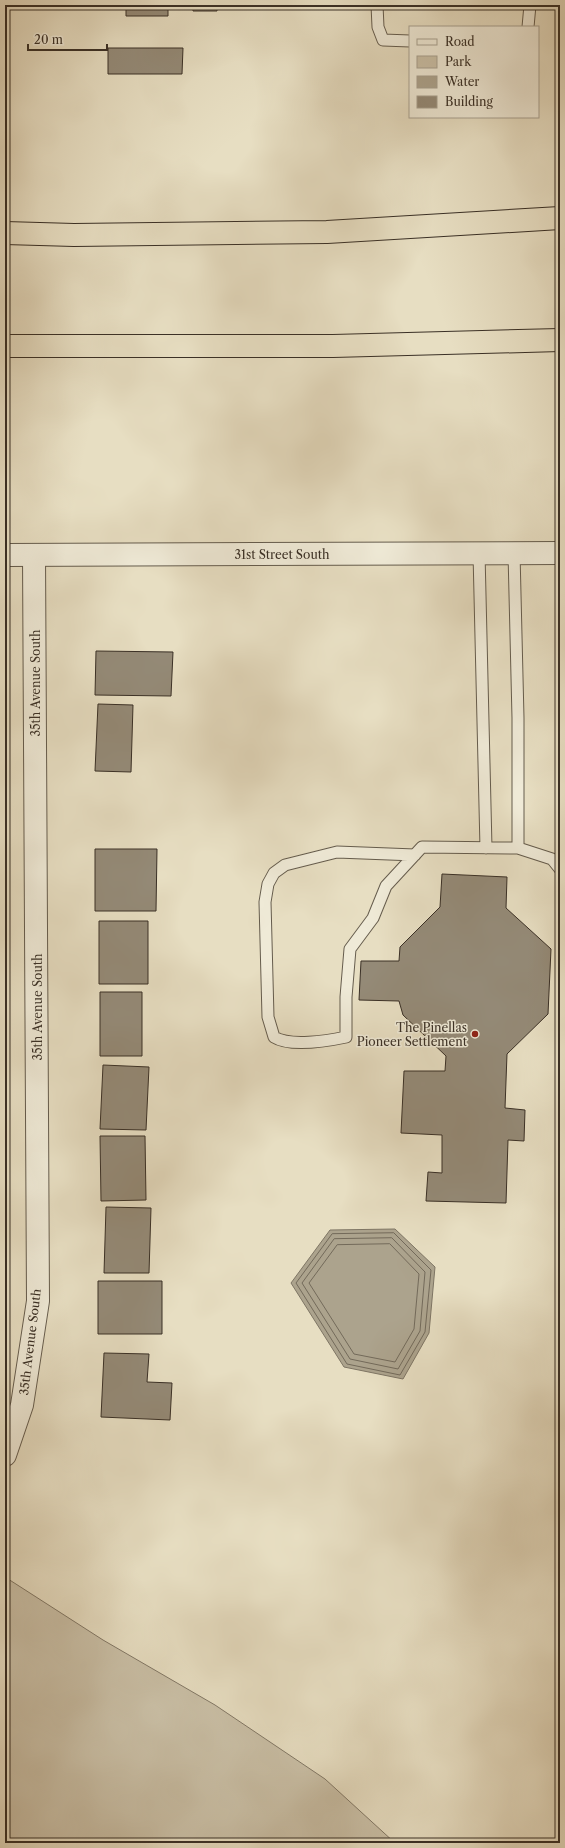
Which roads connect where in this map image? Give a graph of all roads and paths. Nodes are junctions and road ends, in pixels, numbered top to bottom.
1 (377, 5) edge
2 (530, 5) edge
3 (528, 26) edge
4 (409, 41) edge
5 (560, 218) edge
6 (5, 232) edge
7 (560, 340) edge
8 (5, 346) edge
9 (480, 553) junction
10 (514, 553) junction
11 (560, 553) edge
12 (5, 555) edge
13 (34, 555) junction
14 (486, 848) junction
15 (518, 848) junction
16 (415, 855) junction
17 (560, 869) edge
18 (5, 1455) edge

1 - 4 lane
2 - 3 lane
5 - 6 highway
7 - 8 highway
9 - 10 street, 31st Street South
9 - 13 street, 31st Street South
9 - 14 lane
10 - 11 street, 31st Street South
10 - 15 lane
12 - 13 street, 31st Street South
13 - 18 street, 35th Avenue South
14 - 15 lane
14 - 16 lane
15 - 17 lane
16 - 16 lane

